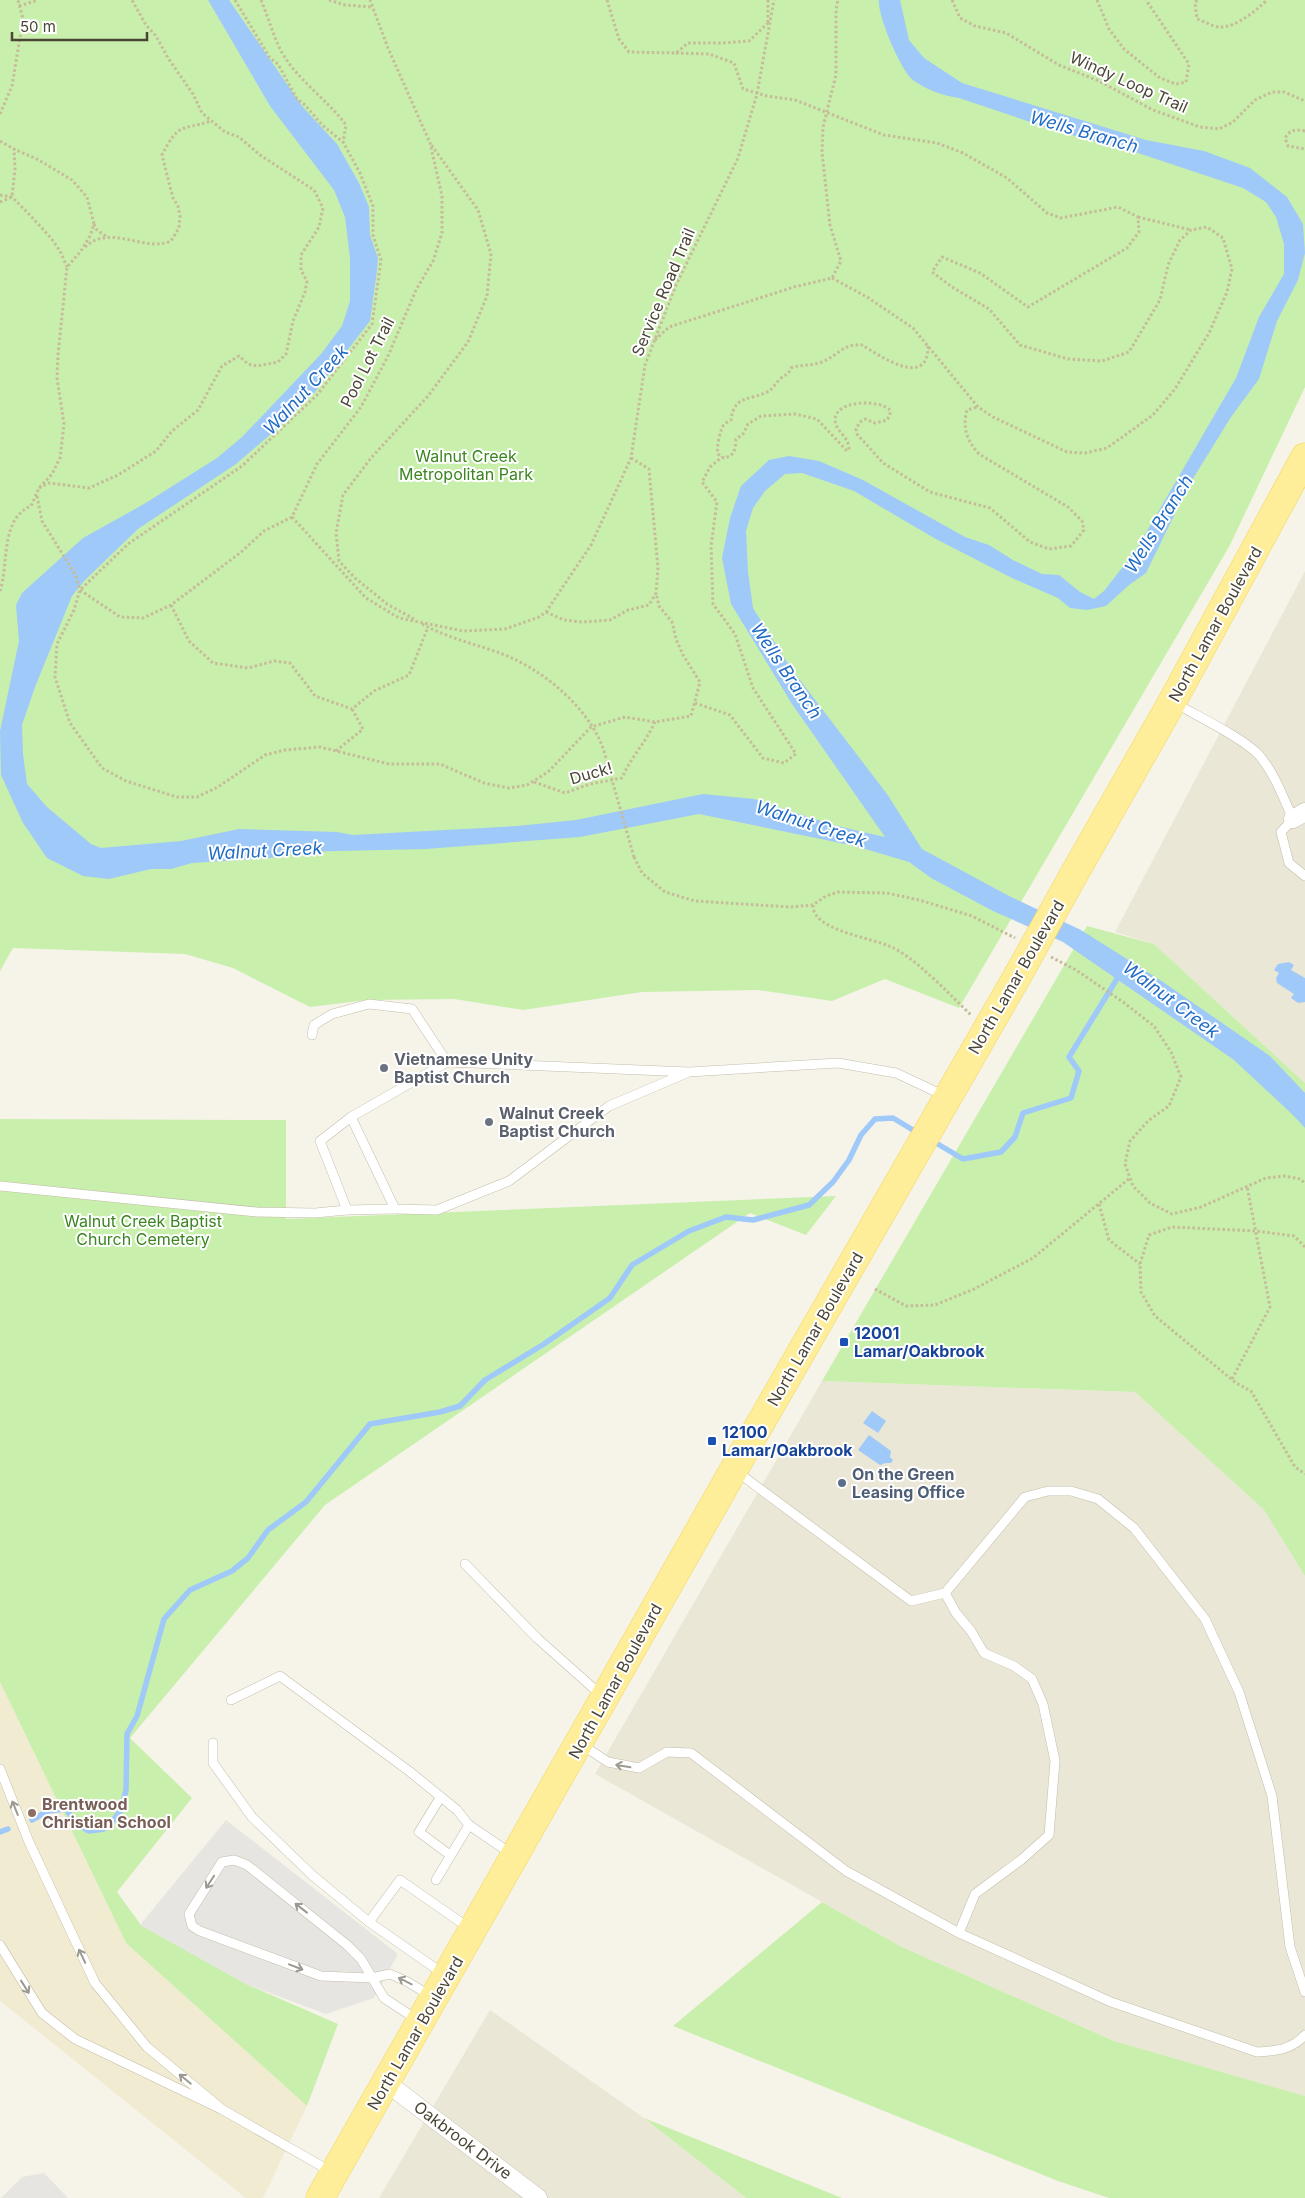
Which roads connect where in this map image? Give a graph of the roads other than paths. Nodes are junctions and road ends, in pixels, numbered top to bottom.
1 (1305, 457) edge
2 (1172, 702) junction
3 (1299, 816) edge
4 (1305, 876) edge
5 (312, 1035) dead end
6 (447, 1062) junction
7 (689, 1072) junction
8 (947, 1100) junction
9 (351, 1117) junction
10 (0, 1186) edge
11 (395, 1209) junction
12 (346, 1210) junction
13 (734, 1470) junction
14 (466, 1564) dead end
15 (945, 1593) junction
16 (605, 1698) junction
17 (231, 1700) dead end
18 (213, 1743) dead end
19 (580, 1743) junction
20 (0, 1769) edge
21 (440, 1798) junction
22 (469, 1825) junction
23 (450, 1855) junction
24 (515, 1856) junction
25 (436, 1880) dead end
26 (369, 1922) junction
27 (473, 1931) junction
28 (958, 1933) junction
29 (0, 1945) edge
30 (372, 1978) junction
31 (441, 1988) junction
32 (1305, 1992) edge
33 (421, 2022) junction
34 (1305, 2035) edge
35 (387, 2083) junction
36 (223, 2110) junction
37 (335, 2173) junction
38 (534, 2197) edge
39 (320, 2198) edge

1 - 2 main road, North Lamar Boulevard
2 - 3 lane
2 - 8 main road, North Lamar Boulevard, bridge
3 - 4 lane
5 - 6 lane
6 - 7 lane
6 - 9 lane
7 - 8 lane
7 - 11 lane
8 - 13 main road, North Lamar Boulevard
9 - 11 lane
9 - 12 lane
10 - 12 lane
11 - 12 lane
13 - 15 lane
13 - 16 main road, North Lamar Boulevard
14 - 16 lane
15 - 28 lane
15 - 32 lane
16 - 19 main road, North Lamar Boulevard
17 - 21 lane
18 - 26 lane
19 - 24 main road, North Lamar Boulevard
28 -> 19 lane
36 -> 20 lane
21 - 22 lane
21 - 23 lane
22 - 23 lane
22 - 24 lane
23 - 25 lane
24 - 27 main road, North Lamar Boulevard
26 - 27 lane
26 - 31 lane
27 - 31 main road, North Lamar Boulevard
28 - 34 lane
29 -> 36 lane
30 -> 30 lane
31 -> 30 lane
30 - 33 lane
31 - 33 main road, North Lamar Boulevard
33 - 35 main road, North Lamar Boulevard
35 - 37 main road, North Lamar Boulevard
35 - 38 street, Oakbrook Drive
36 - 37 lane
37 - 39 main road, North Lamar Boulevard

